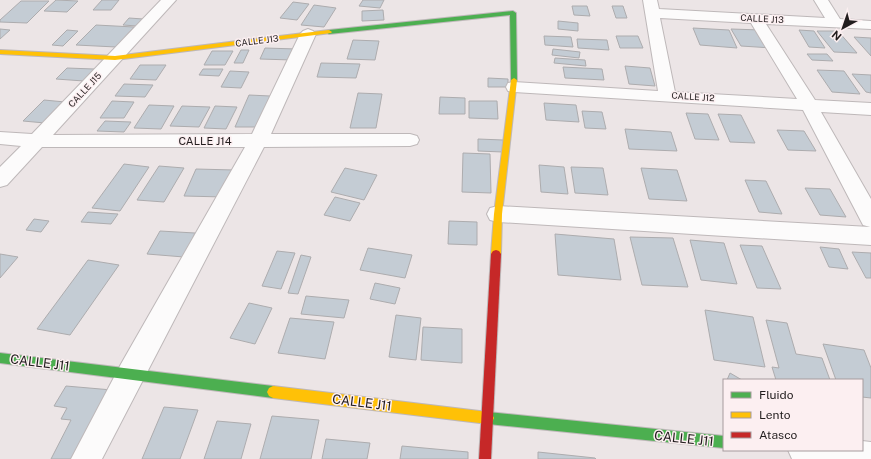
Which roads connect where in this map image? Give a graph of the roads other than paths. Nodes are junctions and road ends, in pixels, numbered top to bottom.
1 (169, 0) edge
2 (821, 0) edge
3 (651, 7) edge
4 (755, 18) junction
5 (835, 22) junction
6 (871, 24) edge
7 (308, 34) junction
8 (0, 52) edge
9 (115, 58) junction
10 (514, 87) junction
11 (667, 95) junction
12 (809, 105) junction
13 (871, 109) edge
14 (0, 138) edge
15 (410, 140) dead end
16 (258, 141) junction
17 (37, 142) junction
18 (0, 180) edge
19 (498, 214) junction
20 (871, 219) edge
21 (871, 236) edge
22 (0, 358) edge
23 (131, 373) junction
24 (488, 418) junction
25 (723, 442) edge
26 (813, 451) edge
27 (871, 457) edge
28 (86, 459) edge
29 (485, 459) edge

1 - 9 street, CALLE J15
2 - 5 street
3 - 4 street, CALLE J13
3 - 11 street
4 - 5 street, CALLE J13
4 - 12 street
5 - 6 street, CALLE J13
7 - 9 street, CALLE J13
7 - 10 street, CALLE J13
7 - 16 street
8 - 9 street, CALLE J13
9 - 17 street, CALLE J15
10 - 11 street, CALLE J12
10 - 19 street
11 - 12 street, CALLE J12
12 - 13 street, CALLE J12
12 - 20 street
14 - 17 street, CALLE J14
15 - 16 street, CALLE J14
16 - 17 street, CALLE J14
16 - 23 street
17 - 18 street, CALLE J15
19 - 21 street
19 - 24 street
22 - 23 street, CALLE J11
23 - 24 street, CALLE J11
23 - 28 street
24 - 25 street, CALLE J11
24 - 29 street
26 - 27 street

